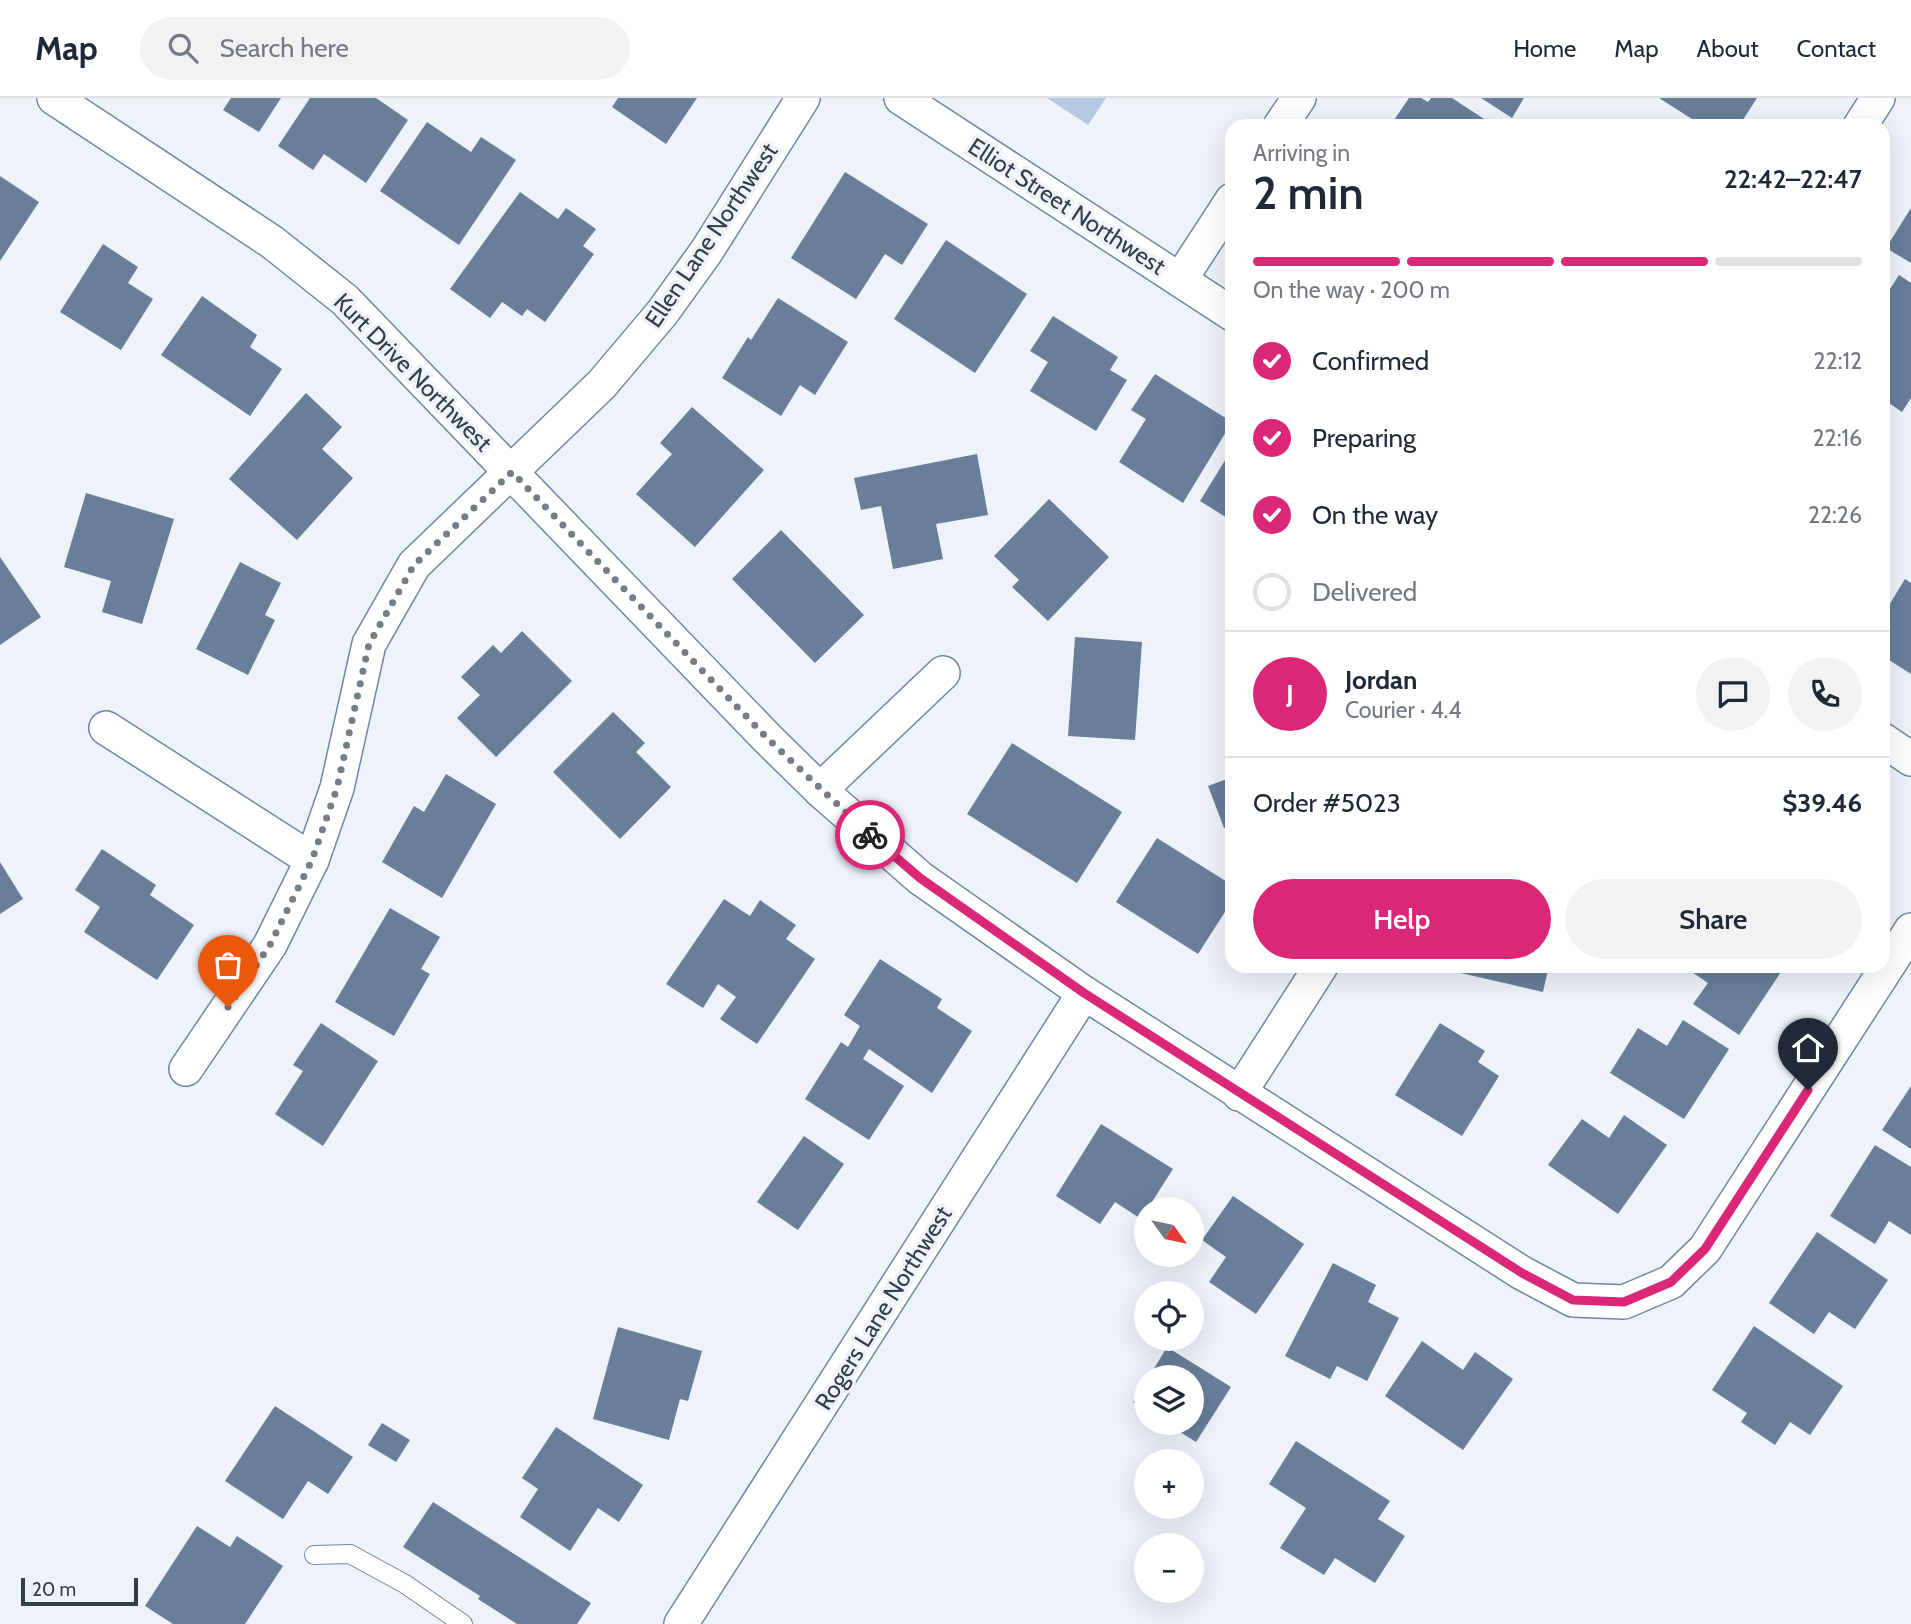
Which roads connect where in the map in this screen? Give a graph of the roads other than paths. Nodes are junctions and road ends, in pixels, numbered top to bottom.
1 (54, 98) edge
2 (803, 98) edge
3 (901, 98) edge
4 (1299, 98) edge
5 (1878, 98) edge
6 (1285, 119) edge
7 (1864, 119) edge
8 (1225, 211) edge
9 (1180, 280) junction
10 (1225, 309) edge
11 (512, 472) junction
12 (943, 673) dead end
13 (106, 728) dead end
14 (1890, 745) edge
15 (1911, 759) edge
16 (820, 790) junction
17 (312, 860) junction
18 (1911, 930) edge
19 (1890, 963) edge
20 (1317, 973) edge
21 (1883, 973) edge
22 (1084, 993) junction
23 (186, 1069) dead end
24 (1239, 1094) junction
25 (314, 1555) dead end
26 (463, 1624) edge
27 (681, 1624) edge

1 - 11 street, Kurt Drive Northwest
2 - 11 street, Ellen Lane Northwest
3 - 9 street, Elliot Street Northwest
4 - 6 street
5 - 7 street
8 - 9 street
9 - 10 street, Elliot Street Northwest
11 - 16 street, Kurt Drive Northwest
11 - 17 street, Ellen Lane Northwest
12 - 16 street
13 - 17 street
14 - 15 street
16 - 22 street, Kurt Drive Northwest
17 - 23 street, Ellen Lane Northwest
18 - 19 street, Kurt Drive Northwest
20 - 24 street
21 - 24 street, Kurt Drive Northwest
22 - 24 street, Kurt Drive Northwest
22 - 27 street, Rogers Lane Northwest
25 - 26 lane

